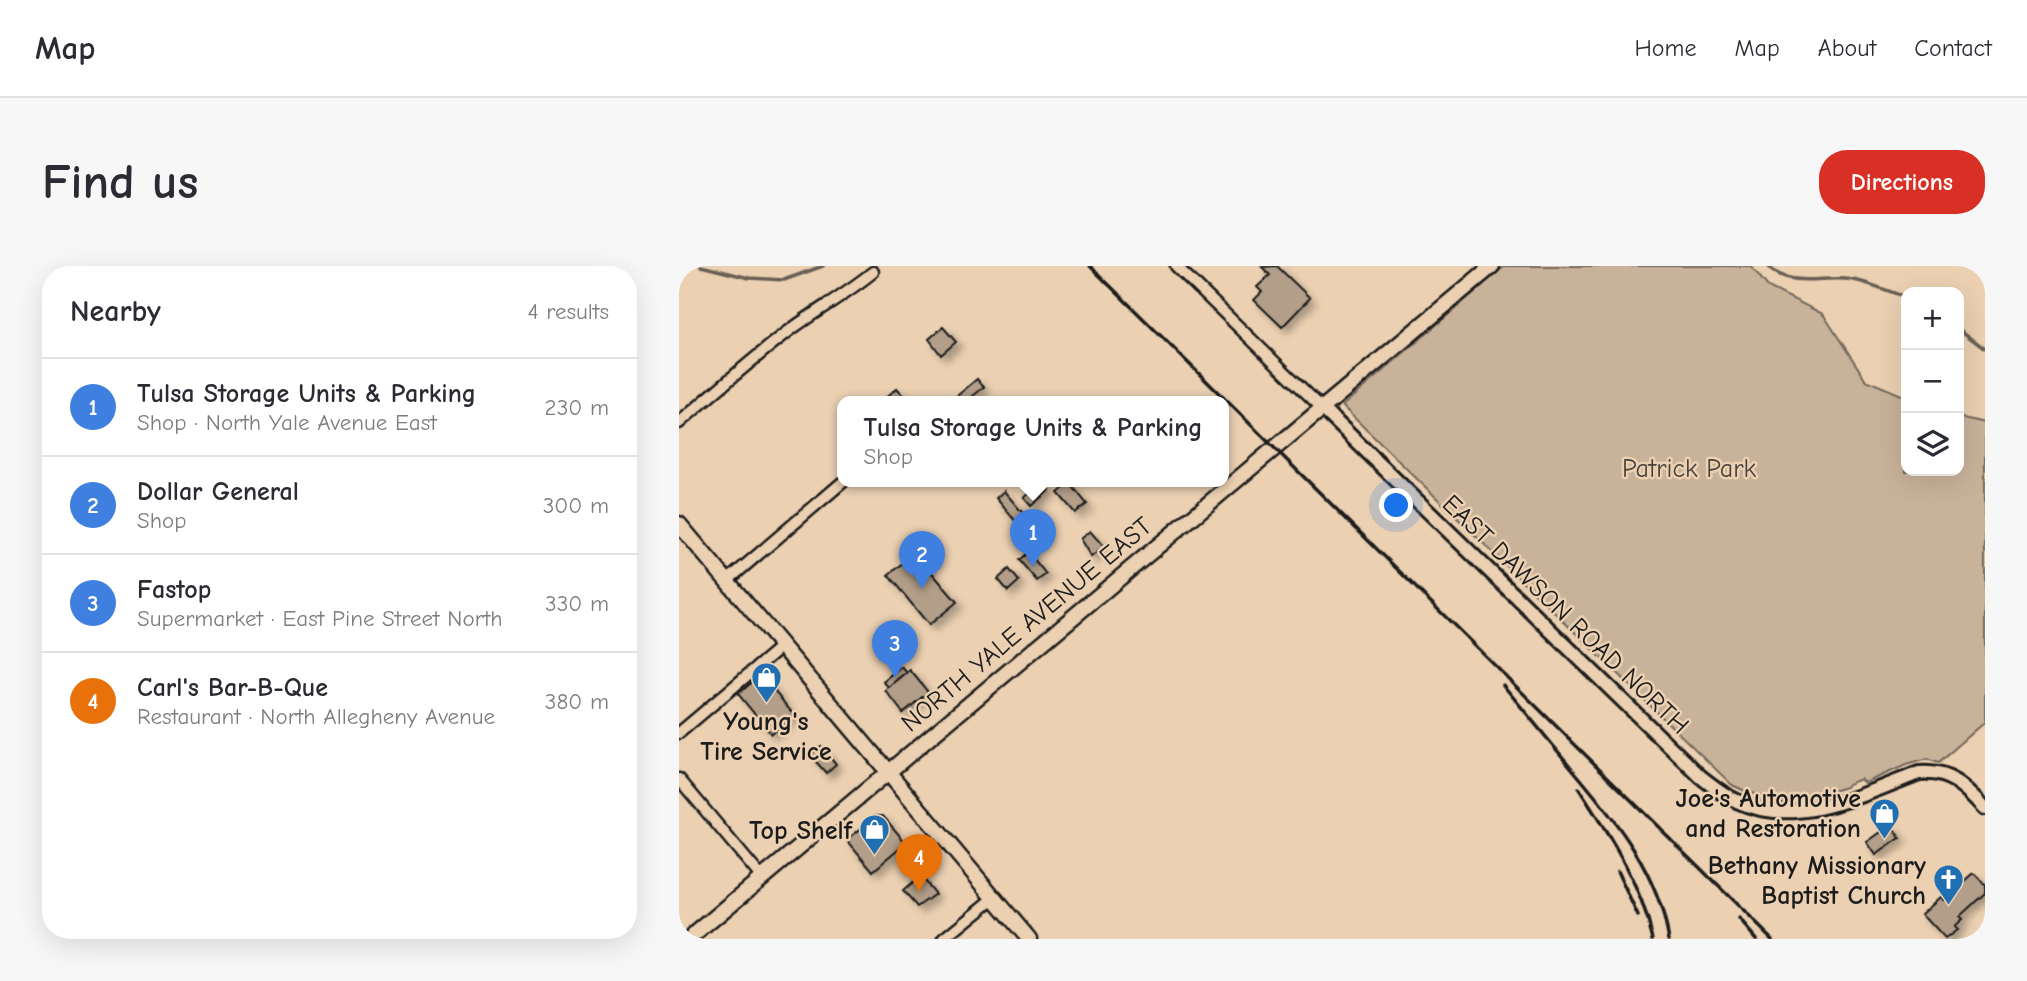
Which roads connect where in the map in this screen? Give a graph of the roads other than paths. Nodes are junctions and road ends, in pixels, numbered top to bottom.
1 (1176, 266) edge
2 (1492, 266) edge
3 (873, 272) dead end
4 (1323, 409) junction
5 (679, 423) edge
6 (837, 487) edge
7 (679, 524) edge
8 (727, 581) junction
9 (782, 646) junction
10 (679, 733) edge
11 (888, 771) junction
12 (679, 779) edge
13 (1985, 808) edge
14 (762, 878) junction
15 (994, 898) junction
16 (689, 939) edge
17 (944, 939) edge
18 (1029, 939) edge

1 - 4 street, EAST DAWSON ROAD NORTH
2 - 4 main road, NORTH YALE AVENUE EAST
3 - 5 street
4 - 11 main road, NORTH YALE AVENUE EAST
4 - 13 street, EAST DAWSON ROAD NORTH
6 - 8 street
7 - 8 main road
8 - 9 main road
9 - 10 street
9 - 11 main road
11 - 14 main road, NORTH YALE AVENUE EAST
11 - 15 main road
12 - 14 street
14 - 16 main road, NORTH YALE AVENUE EAST
15 - 17 street
15 - 18 main road

